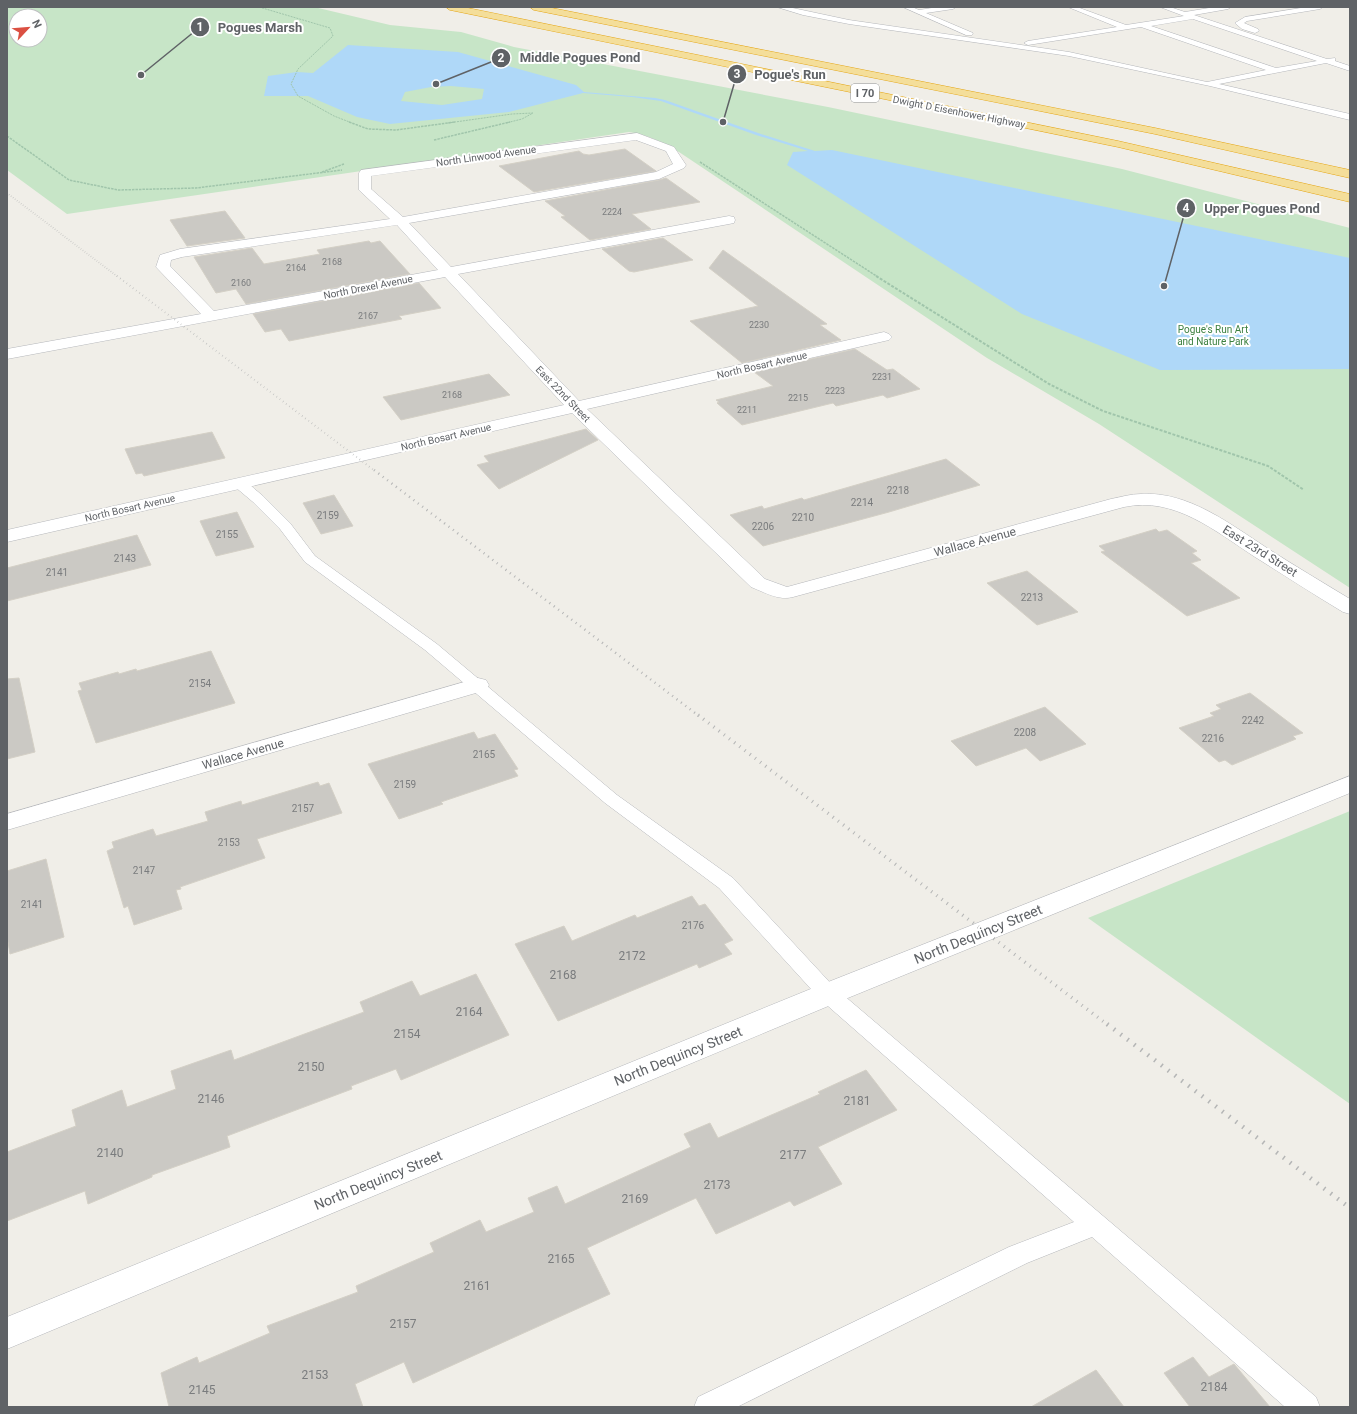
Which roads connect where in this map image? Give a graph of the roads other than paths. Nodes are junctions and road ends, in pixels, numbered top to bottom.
1 (450, 7) edge
2 (534, 7) edge
3 (780, 7) edge
4 (906, 7) edge
5 (953, 7) edge
6 (1071, 7) edge
7 (1163, 7) edge
8 (1228, 7) edge
9 (1320, 7) edge
10 (918, 12) junction
11 (1188, 15) junction
12 (1141, 25) junction
13 (1126, 27) junction
14 (991, 42) junction
15 (1013, 46) junction
16 (1332, 60) junction
17 (1348, 61) edge
18 (1350, 70) edge
19 (1275, 71) junction
20 (1207, 84) junction
21 (1349, 117) edge
22 (365, 172) joint
23 (1350, 174) edge
24 (1348, 198) edge
25 (729, 220) dead end
26 (400, 221) junction
27 (449, 272) junction
28 (211, 316) junction
29 (884, 337) dead end
30 (7, 354) edge
31 (575, 407) junction
32 (239, 483) junction
33 (1166, 502) joint
34 (7, 536) edge
35 (786, 593) joint
36 (1350, 608) edge
37 (478, 685) junction
38 (1350, 784) edge
39 (7, 822) edge
40 (828, 994) junction
41 (1094, 1225) junction
42 (7, 1333) edge
43 (708, 1407) edge
44 (1306, 1407) edge

1 - 24 highway, Dwight D Eisenhower Highway / I 70
2 - 23 highway, Dwight D Eisenhower Highway / I 70
3 - 14 lane
4 - 10 lane
5 - 10 lane
6 - 13 lane
7 - 11 lane
8 - 11 lane
9 - 16 lane
10 - 14 lane
11 - 12 lane
11 - 16 lane
12 - 13 lane
12 - 19 lane
13 - 15 lane
14 - 15 lane
15 - 20 lane
16 - 17 lane
16 - 18 lane
16 - 19 lane
19 - 20 lane
20 - 21 lane
22 - 26 street, East 22nd Street
22 - 26 street, North Linwood Avenue
25 - 27 street, North Drexel Avenue
26 - 27 street, East 22nd Street
26 - 28 street
27 - 28 street, North Drexel Avenue
27 - 31 street, East 22nd Street
28 - 30 street, North Drexel Avenue
29 - 31 street, North Bosart Avenue
31 - 32 street, North Bosart Avenue
31 - 35 street, East 22nd Street
32 - 34 street, North Bosart Avenue
32 - 37 lane
33 - 35 street, Wallace Avenue
33 - 36 street, East 23rd Street
37 - 39 street, Wallace Avenue
37 - 40 lane
38 - 40 street, North Dequincy Street
40 - 41 lane
40 - 42 street, North Dequincy Street
41 - 43 lane
41 - 44 lane

